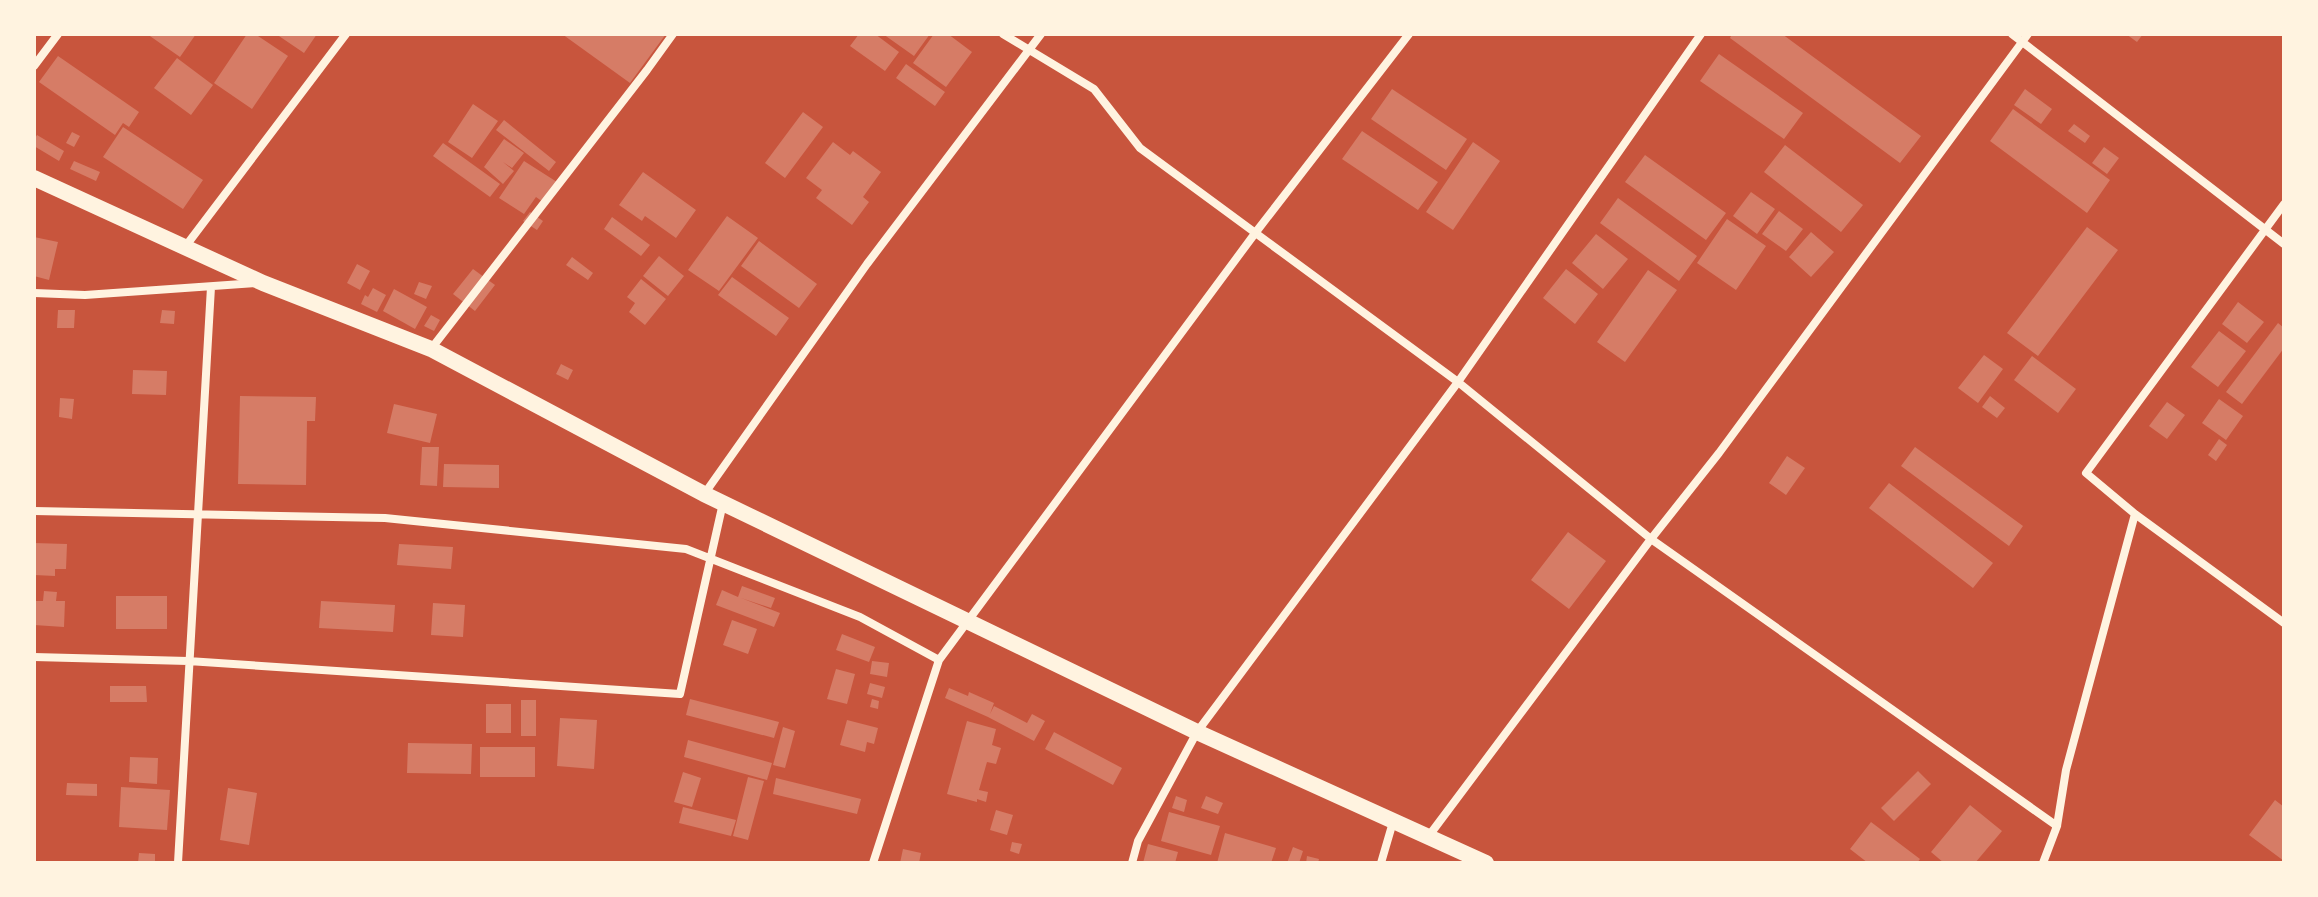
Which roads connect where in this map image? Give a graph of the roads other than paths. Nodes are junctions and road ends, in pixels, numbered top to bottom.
1 (58, 34) edge
2 (346, 34) edge
3 (673, 34) edge
4 (1003, 34) edge
5 (1041, 34) edge
6 (1409, 34) edge
7 (1701, 34) edge
8 (2012, 34) edge
9 (2025, 37) edge
10 (1029, 50) junction
11 (34, 66) edge
12 (34, 178) edge
13 (2284, 204) edge
14 (2266, 229) junction
15 (1256, 232) junction
16 (2284, 244) edge
17 (185, 247) junction
18 (263, 283) junction
19 (211, 287) junction
20 (34, 293) edge
21 (431, 349) junction
22 (1458, 382) junction
23 (704, 494) junction
24 (723, 503) junction
25 (34, 511) edge
26 (2135, 514) junction
27 (199, 515) junction
28 (1651, 539) junction
29 (710, 558) junction
30 (968, 620) junction
31 (2284, 623) edge
32 (34, 657) edge
33 (939, 660) junction
34 (188, 661) junction
35 (1197, 732) junction
36 (1393, 822) junction
37 (2057, 826) junction
38 (1428, 837) junction
39 (178, 863) edge
40 (873, 863) edge
41 (1132, 863) edge
42 (1381, 863) edge
43 (1486, 863) edge
44 (2043, 863) edge

1 - 11 street
2 - 17 street
3 - 21 street
4 - 10 street
5 - 10 street
6 - 15 street
7 - 22 street
8 - 9 street
9 - 14 street
9 - 28 street
10 - 15 street
10 - 23 street
12 - 17 main road
13 - 14 street
14 - 16 street
14 - 26 street
15 - 22 street
15 - 30 street
17 - 18 main road
18 - 19 street
18 - 21 main road
19 - 20 street
19 - 27 street
21 - 23 main road
22 - 28 street
22 - 35 street
23 - 24 main road
24 - 29 street
24 - 30 main road
25 - 27 street
26 - 31 street
26 - 37 street
27 - 29 street
27 - 34 street
28 - 37 street
28 - 38 street
29 - 33 street
29 - 34 street
30 - 33 street
30 - 35 main road
32 - 34 street
33 - 40 street
34 - 39 street
35 - 36 main road
35 - 41 street
36 - 38 main road
36 - 42 street
37 - 44 street
38 - 43 main road

